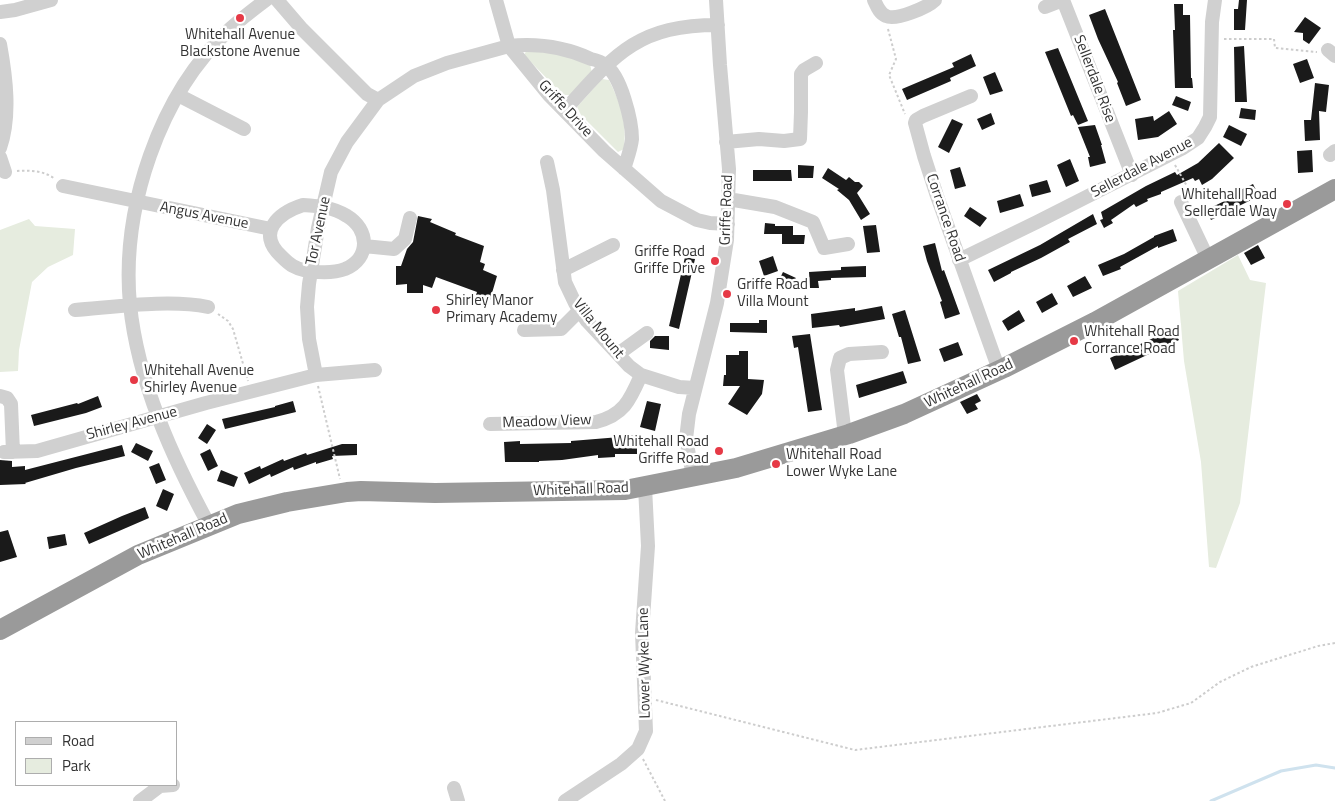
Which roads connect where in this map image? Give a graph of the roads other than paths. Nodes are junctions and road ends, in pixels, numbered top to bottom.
1 (52, 0) edge
2 (266, 0) edge
3 (277, 0) edge
4 (496, 0) edge
5 (716, 0) edge
6 (874, 0) edge
7 (935, 0) edge
8 (1216, 0) edge
9 (1045, 7) dead end
10 (0, 12) edge
11 (718, 25) junction
12 (0, 44) edge
13 (509, 46) junction
14 (816, 63) dead end
15 (606, 65) junction
16 (178, 95) junction
17 (971, 96) dead end
18 (378, 100) junction
19 (565, 110) junction
20 (244, 128) dead end
21 (726, 142) junction
22 (0, 148) edge
23 (0, 157) edge
24 (546, 162) dead end
25 (624, 169) junction
26 (5, 172) road end
27 (1132, 175) junction
28 (63, 186) road end
29 (1335, 189) edge
30 (728, 199) junction
31 (138, 201) junction
32 (1181, 202) road end
33 (324, 207) junction
34 (410, 218) dead end
35 (728, 224) junction
36 (271, 229) junction
37 (848, 244) dead end
38 (613, 245) dead end
39 (364, 246) junction
40 (1208, 259) junction
41 (959, 260) junction
42 (311, 270) junction
43 (564, 270) junction
44 (130, 306) junction
45 (208, 307) road end
46 (75, 310) dead end
47 (580, 310) junction
48 (524, 330) dead end
49 (647, 333) dead end
50 (882, 352) dead end
51 (618, 354) junction
52 (375, 370) dead end
53 (999, 370) junction
54 (316, 375) junction
55 (641, 375) junction
56 (695, 388) junction
57 (0, 396) edge
58 (159, 417) junction
59 (490, 424) dead end
60 (845, 435) junction
61 (693, 476) junction
62 (645, 487) junction
63 (209, 525) junction
64 (0, 630) edge
65 (160, 786) edge
66 (140, 801) edge
67 (565, 801) edge

1 - 10 street
2 - 16 street
3 - 18 street
4 - 13 street
5 - 11 street, Griffe Road
6 - 7 street
8 - 27 street, Sellerdale Avenue
9 - 27 street, Sellerdale Rise
11 - 15 street
11 - 21 street, Griffe Road
12 - 22 street
13 - 15 street
13 - 18 street
13 - 19 street, Griffe Drive
14 - 21 street
15 - 19 street
15 - 25 street
16 - 20 street
16 - 31 street
17 - 41 street, Corrance Road
18 - 33 street, Tor Avenue
19 - 25 street, Griffe Drive
21 - 30 street, Griffe Road
23 - 26 street
24 - 43 street, Villa Mount
25 - 35 street, Griffe Drive
27 - 41 street, Sellerdale Avenue
28 - 31 street, Angus Avenue
29 - 40 highway, Whitehall Road
30 - 35 street, Griffe Road
30 - 37 street
31 - 36 street, Angus Avenue
31 - 44 street
32 - 40 street
33 - 36 street
33 - 39 street
33 - 42 street, Tor Avenue
34 - 39 street
35 - 56 street, Griffe Road
36 - 42 street
38 - 43 street
39 - 42 street
40 - 53 highway, Whitehall Road
41 - 53 street, Corrance Road
42 - 54 street, Tor Avenue
43 - 47 street, Villa Mount
44 - 45 street
44 - 46 street
44 - 58 street
47 - 48 street
47 - 51 street, Villa Mount
49 - 51 street
50 - 60 street
51 - 55 street, Villa Mount
52 - 54 street, Shirley Avenue
53 - 60 highway, Whitehall Road
54 - 58 street, Shirley Avenue
55 - 56 street, Villa Mount
55 - 59 street, Meadow View
56 - 61 street, Griffe Road
57 - 58 street, Shirley Avenue
58 - 63 street
60 - 61 highway, Whitehall Road
61 - 62 highway, Whitehall Road
62 - 63 highway, Whitehall Road
62 - 67 street, Lower Wyke Lane
63 - 64 highway, Whitehall Road
65 - 66 street

